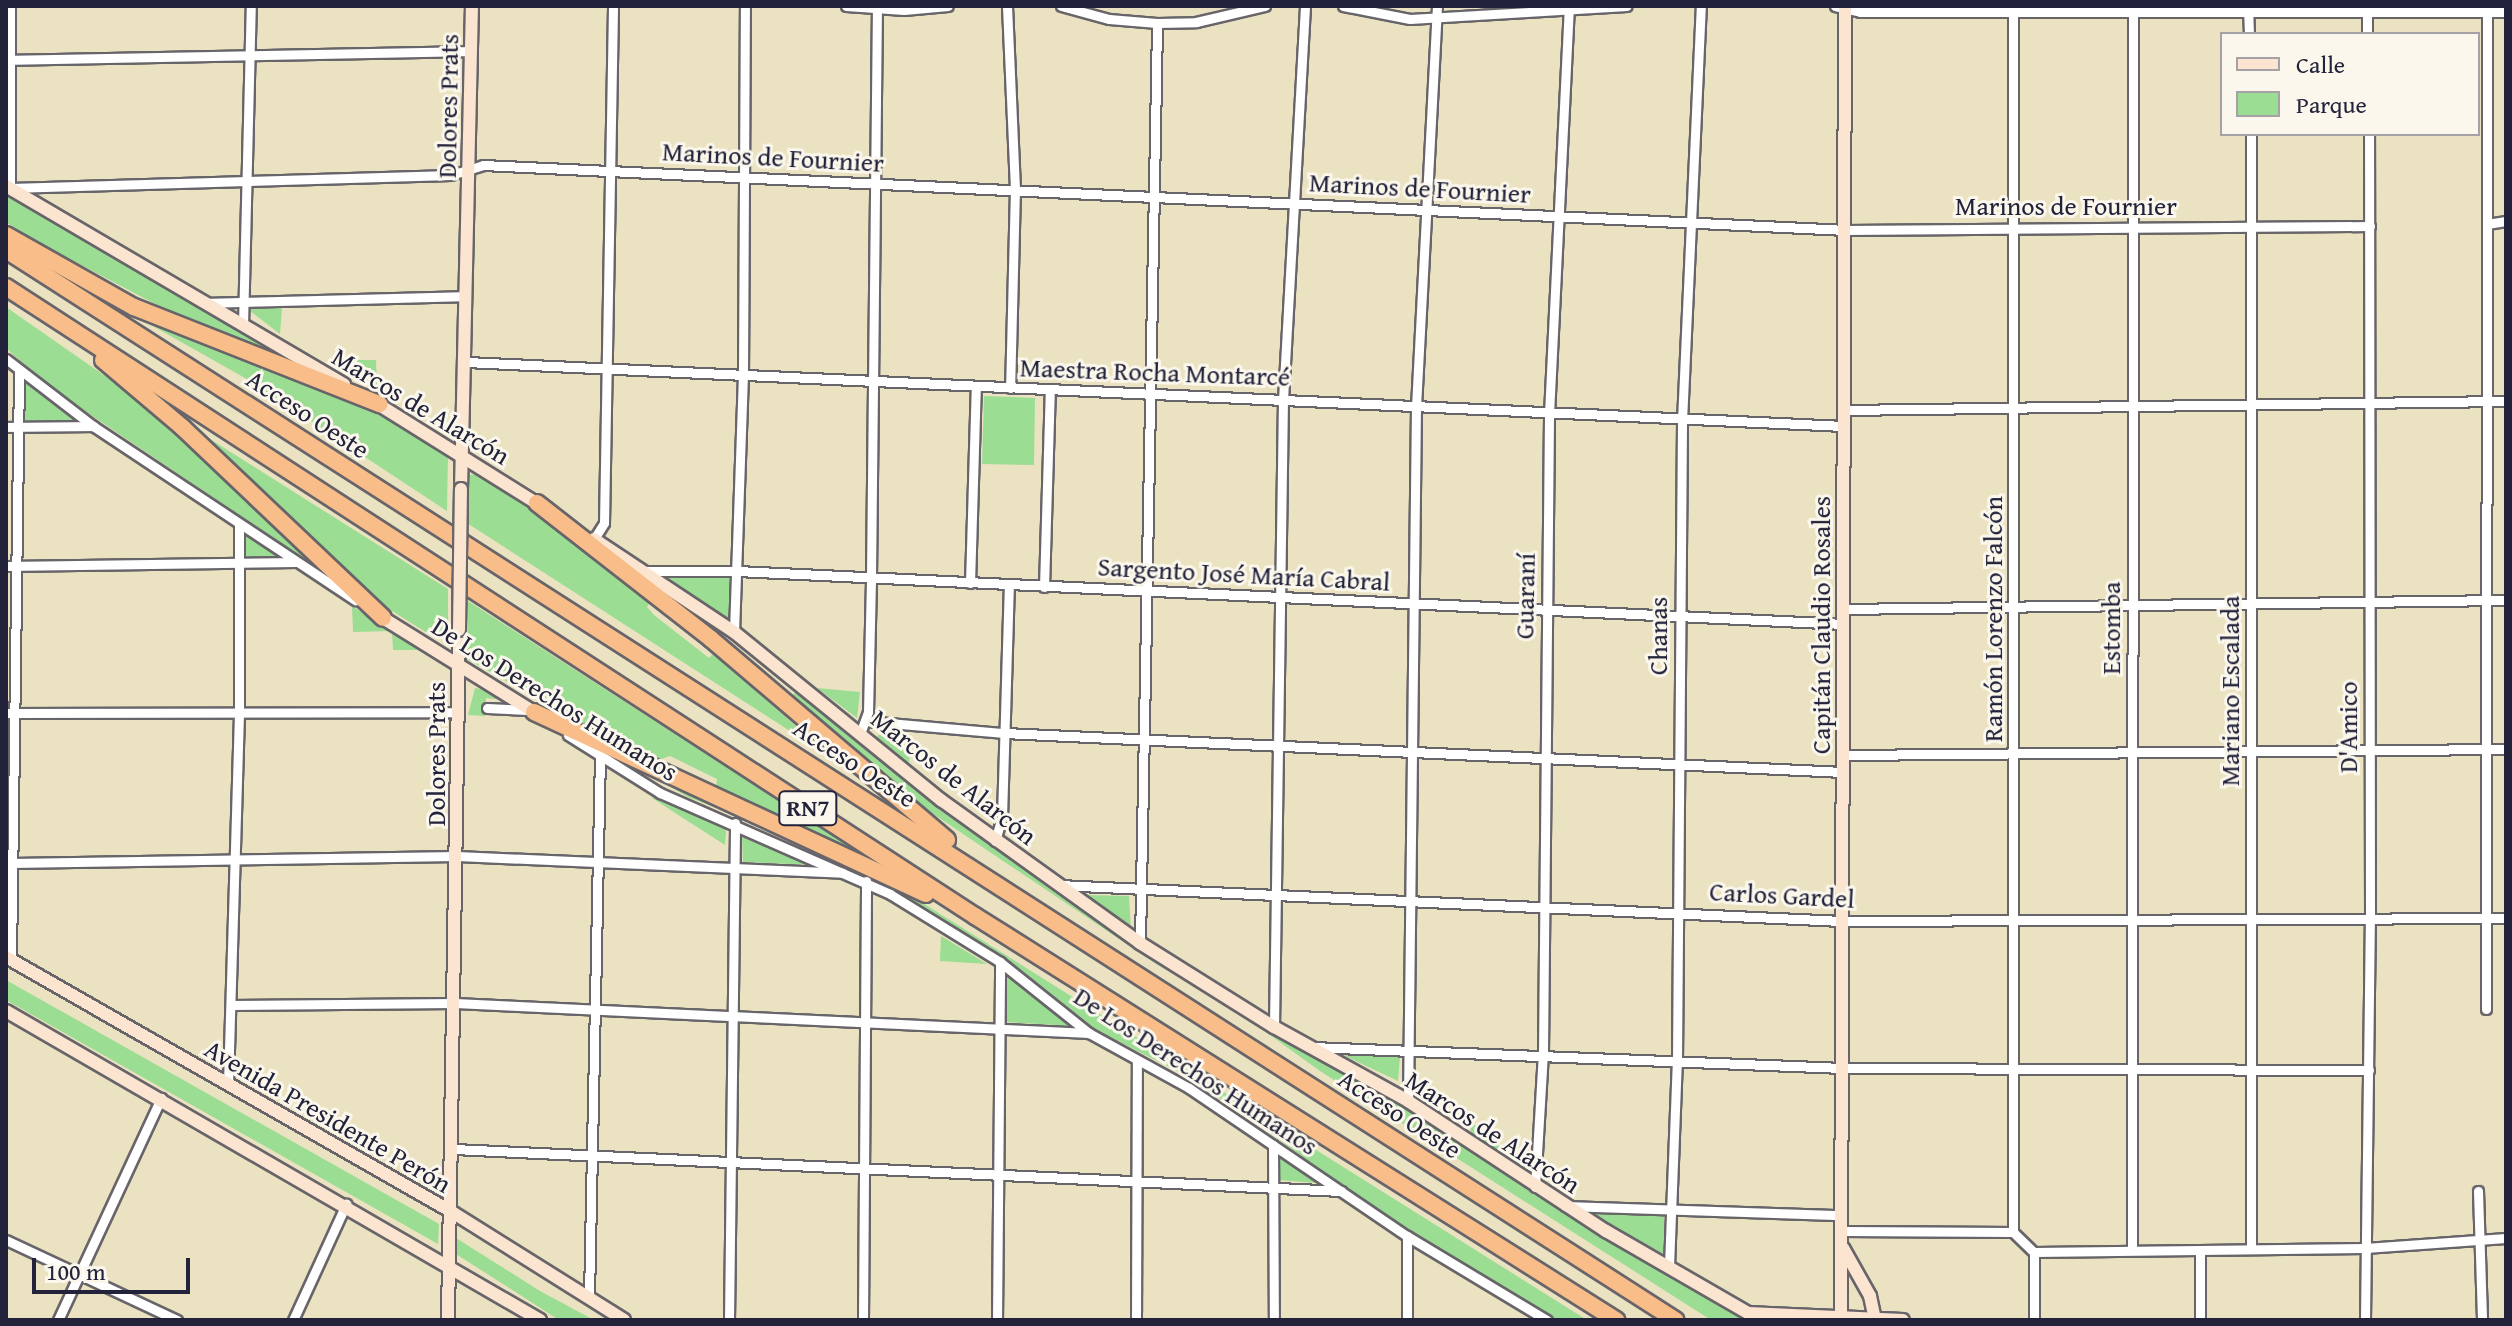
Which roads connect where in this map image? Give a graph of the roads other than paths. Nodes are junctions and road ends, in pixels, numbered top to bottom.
1 (10, 6) edge
2 (251, 6) edge
3 (472, 6) edge
4 (613, 6) edge
5 (745, 6) edge
6 (846, 6) edge
7 (948, 6) edge
8 (1007, 6) edge
9 (1061, 6) edge
10 (1265, 6) edge
11 (1305, 6) edge
12 (1343, 6) edge
13 (1437, 6) edge
14 (1627, 6) edge
15 (1701, 6) edge
16 (1842, 7) edge
17 (877, 8) edge
18 (1569, 8) edge
19 (2367, 8) edge
20 (2013, 9) edge
21 (2133, 9) edge
22 (2248, 9) edge
23 (2487, 9) edge
24 (2506, 12) edge
25 (1436, 19) junction
26 (1157, 23) junction
27 (2249, 32) edge
28 (2367, 32) edge
29 (471, 51) junction
30 (251, 54) junction
31 (8, 60) edge
32 (2251, 136) edge
33 (2369, 136) edge
34 (469, 170) junction
35 (611, 171) junction
36 (746, 178) junction
37 (249, 179) junction
38 (878, 184) junction
39 (8, 187) edge
40 (1015, 188) junction
41 (1151, 196) junction
42 (1291, 203) junction
43 (1425, 210) junction
44 (1557, 217) junction
45 (2506, 221) edge
46 (1692, 223) junction
47 (2487, 224) junction
48 (2370, 226) junction
49 (2252, 227) junction
50 (2133, 228) junction
51 (2016, 229) junction
52 (1846, 230) junction
53 (6, 235) edge
54 (6, 250) edge
55 (6, 287) edge
56 (466, 296) junction
57 (245, 300) junction
58 (207, 303) junction
59 (33, 304) junction
60 (243, 325) junction
61 (6, 359) edge
62 (466, 362) junction
63 (608, 368) junction
64 (19, 371) junction
65 (743, 375) junction
66 (874, 380) junction
67 (976, 386) junction
68 (1010, 388) junction
69 (1050, 390) junction
70 (1147, 392) junction
71 (1283, 400) junction
72 (2487, 401) junction
73 (2506, 401) edge
74 (2369, 403) junction
75 (379, 404) junction
76 (2251, 405) junction
77 (2014, 406) junction
78 (2133, 406) junction
79 (1416, 407) junction
80 (1844, 410) junction
81 (1549, 414) junction
82 (1682, 421) junction
83 (93, 426) junction
84 (1843, 426) junction
85 (6, 427) edge
86 (19, 427) junction
87 (464, 454) junction
88 (537, 503) junction
89 (239, 524) junction
90 (594, 539) junction
91 (296, 562) junction
92 (239, 563) junction
93 (6, 566) edge
94 (19, 566) junction
95 (642, 571) junction
96 (737, 571) junction
97 (871, 577) junction
98 (970, 583) junction
99 (1009, 586) junction
100 (1044, 587) junction
101 (1144, 590) junction
102 (1281, 596) junction
103 (2370, 599) junction
104 (2506, 600) edge
105 (2490, 601) junction
106 (2253, 602) junction
107 (2134, 603) junction
108 (1415, 604) junction
109 (2016, 605) junction
110 (1547, 609) junction
111 (1843, 609) junction
112 (1681, 616) junction
113 (383, 618) junction
114 (1843, 624) junction
115 (734, 632) junction
116 (458, 664) junction
117 (487, 708) dead end
118 (239, 710) junction
119 (532, 711) junction
120 (457, 712) junction
121 (10, 713) edge
122 (864, 726) junction
123 (1004, 733) junction
124 (1143, 738) junction
125 (1280, 746) junction
126 (2488, 748) junction
127 (2506, 749) edge
128 (2370, 750) junction
129 (1414, 752) junction
130 (2251, 752) junction
131 (2132, 753) junction
132 (1843, 755) junction
133 (2015, 755) junction
134 (600, 756) junction
135 (1545, 759) junction
136 (1680, 765) junction
137 (1843, 772) junction
138 (735, 823) junction
139 (995, 841) junction
140 (457, 856) junction
141 (235, 859) junction
142 (11, 863) junction
143 (600, 863) junction
144 (735, 869) junction
145 (850, 874) junction
146 (994, 880) junction
147 (866, 881) junction
148 (1058, 885) junction
149 (1141, 887) junction
150 (1278, 894) junction
151 (1411, 899) junction
152 (1545, 906) junction
153 (1677, 912) junction
154 (975, 916) junction
155 (2486, 918) junction
156 (2506, 918) edge
157 (2252, 919) junction
158 (2370, 919) junction
159 (1843, 921) junction
160 (2134, 921) junction
161 (2014, 922) junction
162 (1140, 943) junction
163 (8, 959) edge
164 (1000, 962) junction
165 (455, 1003) junction
166 (232, 1005) junction
167 (596, 1009) junction
168 (2486, 1009) dead end
169 (6, 1011) edge
170 (732, 1017) junction
171 (866, 1023) junction
172 (1274, 1027) junction
173 (999, 1029) junction
174 (1089, 1033) junction
175 (1311, 1047) junction
176 (1409, 1047) junction
177 (1543, 1053) junction
178 (1137, 1060) junction
179 (1677, 1060) junction
180 (1842, 1068) junction
181 (2016, 1069) junction
182 (2133, 1069) junction
183 (2369, 1070) junction
184 (2253, 1071) junction
185 (228, 1084) junction
186 (161, 1098) junction
187 (1408, 1101) junction
188 (1273, 1145) junction
189 (454, 1149) junction
190 (596, 1158) junction
191 (731, 1165) junction
192 (864, 1171) junction
193 (999, 1176) junction
194 (1137, 1182) junction
195 (1535, 1187) junction
196 (1275, 1189) junction
197 (1341, 1191) junction
198 (2478, 1191) dead end
199 (346, 1204) junction
200 (1565, 1206) junction
201 (1674, 1209) junction
202 (452, 1212) junction
203 (1842, 1215) junction
204 (2013, 1232) junction
205 (1407, 1236) junction
206 (1842, 1238) junction
207 (2506, 1238) edge
208 (2479, 1239) junction
209 (6, 1240) edge
210 (2365, 1248) junction
211 (2251, 1249) junction
212 (2132, 1250) junction
213 (2200, 1250) junction
214 (2034, 1252) junction
215 (449, 1263) junction
216 (1669, 1266) junction
217 (79, 1274) junction
218 (589, 1297) junction
219 (1841, 1317) junction
220 (1542, 1318) edge
221 (1875, 1318) edge
222 (58, 1320) edge
223 (177, 1320) edge
224 (293, 1320) edge
225 (448, 1320) edge
226 (540, 1320) edge
227 (624, 1320) edge
228 (729, 1320) edge
229 (863, 1320) edge
230 (997, 1320) edge
231 (1136, 1320) edge
232 (1274, 1320) edge
233 (1407, 1320) edge
234 (1616, 1320) edge
235 (1675, 1320) edge
236 (1903, 1320) edge
237 (2034, 1320) edge
238 (2200, 1320) edge
239 (2365, 1320) edge
240 (2482, 1320) edge

1 - 31 street
2 - 30 street
3 - 29 street, Dolores Prats
4 - 35 street
5 - 36 street
6 - 17 street
7 - 17 street
8 - 40 street
9 - 26 street
10 - 26 street
11 - 42 street
12 - 25 street
13 - 25 street
14 - 18 street
15 - 46 street, Chanas
16 - 20 street
16 - 52 street, Capitán Claudio Rosales
17 - 38 street
18 - 25 street
18 - 44 street, Guaraní
19 - 22 street
19 - 23 street
19 - 28 street
20 - 21 street
20 - 51 street, Ramón Lorenzo Falcón
21 - 22 street
21 - 50 street, Estomba
22 - 27 street
23 - 24 street
23 - 47 street
25 - 43 street
26 - 41 street
29 - 30 street
29 - 34 street, Dolores Prats
30 - 31 street
30 - 37 street
31 - 39 street
32 - 49 street, Mariano Escalada
33 - 48 street, D'Amico
34 - 35 street, Marinos de Fournier
34 - 37 street, Marinos de Fournier
34 - 56 street, Dolores Prats
35 - 36 street, Marinos de Fournier
35 - 63 street
36 - 38 street, Marinos de Fournier
36 - 65 street
37 - 39 street, Marinos de Fournier
37 - 57 street
38 - 40 street, Marinos de Fournier
38 - 66 street
39 - 58 street, Marcos de Alarcón
40 - 41 street, Marinos de Fournier
40 - 68 street
41 - 42 street, Marinos de Fournier
41 - 70 street
42 - 43 street, Marinos de Fournier
42 - 71 street
43 - 44 street, Marinos de Fournier
43 - 79 street
44 - 46 street, Marinos de Fournier
44 - 81 street, Guaraní
45 - 47 street
46 - 52 street, Marinos de Fournier
46 - 82 street, Chanas
47 - 72 street
48 - 49 street, Marinos de Fournier
48 - 74 street, D'Amico
49 - 50 street, Marinos de Fournier
49 - 76 street, Mariano Escalada
50 - 51 street, Marinos de Fournier
50 - 78 street, Estomba
51 - 52 street, Marinos de Fournier
51 - 77 street, Ramón Lorenzo Falcón
52 - 80 street, Capitán Claudio Rosales
53 - 75 highway
54 - 146 highway, Acceso Oeste / RN7
55 - 59 highway, RN7
56 - 57 street
56 - 62 street, Dolores Prats
57 - 58 street
57 - 60 street
58 - 60 street, Marcos de Alarcón
59 - 113 highway
59 - 154 highway, RN7
60 - 75 street, Marcos de Alarcón
61 - 64 street, De Los Derechos Humanos
62 - 63 street, Maestra Rocha Montarcé
62 - 87 street, Dolores Prats
63 - 65 street, Maestra Rocha Montarcé
63 - 90 street
64 - 83 street, De Los Derechos Humanos
64 - 86 street
65 - 66 street, Maestra Rocha Montarcé
65 - 96 street
66 - 67 street, Maestra Rocha Montarcé
66 - 97 street
67 - 68 street, Maestra Rocha Montarcé
67 - 98 street
68 - 69 street, Maestra Rocha Montarcé
69 - 70 street, Maestra Rocha Montarcé
69 - 100 street
70 - 71 street, Maestra Rocha Montarcé
70 - 101 street
71 - 79 street, Maestra Rocha Montarcé
71 - 102 street
72 - 73 street
72 - 74 street
72 - 105 street
74 - 76 street
74 - 103 street, D'Amico
75 - 87 street, Marcos de Alarcón
76 - 78 street
76 - 106 street, Mariano Escalada
77 - 78 street
77 - 80 street
77 - 109 street, Ramón Lorenzo Falcón
78 - 107 street, Estomba
79 - 81 street, Maestra Rocha Montarcé
79 - 108 street
80 - 84 street, Capitán Claudio Rosales
81 - 82 street, Maestra Rocha Montarcé
81 - 110 street, Guaraní
82 - 84 street, Maestra Rocha Montarcé
82 - 112 street, Chanas
83 - 86 street
83 - 89 street, De Los Derechos Humanos
84 - 111 street, Capitán Claudio Rosales
85 - 86 street
86 - 94 street
87 - 88 street, Marcos de Alarcón
87 - 116 street, Dolores Prats, bridge
88 - 90 street, Marcos de Alarcón
88 - 146 highway
89 - 91 street, De Los Derechos Humanos
89 - 92 street
90 - 95 street, Marcos de Alarcón
91 - 92 street
91 - 113 street, De Los Derechos Humanos
92 - 94 street
92 - 118 street
93 - 94 street
94 - 121 street
95 - 96 street, Sargento José María Cabral
95 - 115 street, Marcos de Alarcón
96 - 97 street, Sargento José María Cabral
96 - 115 street
97 - 98 street, Sargento José María Cabral
97 - 122 street
98 - 99 street, Sargento José María Cabral
99 - 100 street, Sargento José María Cabral
99 - 123 street
100 - 101 street, Sargento José María Cabral
101 - 102 street, Sargento José María Cabral
101 - 124 street
102 - 108 street, Sargento José María Cabral
102 - 125 street
103 - 105 street
103 - 106 street
103 - 128 street, D'Amico
104 - 105 street
105 - 126 street
106 - 107 street
106 - 130 street, Mariano Escalada
107 - 109 street
107 - 131 street, Estomba
108 - 110 street, Sargento José María Cabral
108 - 129 street
109 - 111 street
109 - 133 street, Ramón Lorenzo Falcón
110 - 112 street, Sargento José María Cabral
110 - 135 street, Guaraní
111 - 114 street, Capitán Claudio Rosales
112 - 114 street, Sargento José María Cabral
112 - 136 street, Chanas
113 - 116 street, De Los Derechos Humanos
114 - 132 street, Capitán Claudio Rosales
115 - 122 street, Marcos de Alarcón
116 - 119 street, De Los Derechos Humanos
116 - 120 street, Dolores Prats
117 - 119 street
118 - 120 street
118 - 121 street
118 - 141 street
119 - 134 street, De Los Derechos Humanos
119 - 154 highway
120 - 140 street, Dolores Prats
121 - 142 street
122 - 123 street
122 - 139 street, Marcos de Alarcón
123 - 124 street
123 - 139 street
124 - 125 street
124 - 149 street
125 - 129 street
125 - 150 street
126 - 127 street
126 - 128 street
126 - 155 street
128 - 130 street
128 - 158 street, D'Amico
129 - 135 street
129 - 151 street
130 - 131 street
130 - 157 street, Mariano Escalada
131 - 133 street
131 - 160 street, Estomba
132 - 133 street
132 - 137 street, Capitán Claudio Rosales
133 - 161 street, Ramón Lorenzo Falcón
134 - 138 street, De Los Derechos Humanos
134 - 143 street
135 - 136 street
135 - 152 street, Guaraní
136 - 137 street
136 - 153 street, Chanas
137 - 159 street, Capitán Claudio Rosales
138 - 144 street
138 - 145 street, De Los Derechos Humanos
139 - 148 street, Marcos de Alarcón
140 - 141 street
140 - 143 street
140 - 165 street, Dolores Prats
141 - 142 street
141 - 166 street
142 - 163 street
143 - 144 street
143 - 167 street
144 - 145 street
144 - 170 street
145 - 147 street, De Los Derechos Humanos
146 - 235 highway, Acceso Oeste / RN7
147 - 164 street, De Los Derechos Humanos
147 - 171 street
148 - 149 street, Carlos Gardel
148 - 162 street, Marcos de Alarcón
149 - 150 street, Carlos Gardel
149 - 162 street
150 - 151 street, Carlos Gardel
150 - 172 street
151 - 152 street, Carlos Gardel
151 - 176 street
152 - 153 street, Carlos Gardel
152 - 177 street, Guaraní
153 - 159 street, Carlos Gardel
153 - 179 street, Chanas
154 - 234 highway, RN7
155 - 156 street, Carlos Gardel
155 - 158 street, Carlos Gardel
155 - 168 street
157 - 158 street, Carlos Gardel
157 - 160 street, Carlos Gardel
157 - 184 street, Mariano Escalada
158 - 183 street, D'Amico
159 - 161 street, Carlos Gardel
159 - 180 street, Capitán Claudio Rosales
160 - 161 street, Carlos Gardel
160 - 182 street, Estomba
161 - 181 street, Ramón Lorenzo Falcón
162 - 172 street, Marcos de Alarcón
163 - 185 street, Avenida Presidente Perón
164 - 173 street
164 - 174 street, De Los Derechos Humanos
165 - 166 street
165 - 167 street
165 - 189 street, Dolores Prats
166 - 185 street
167 - 170 street
167 - 190 street
169 - 186 street
170 - 171 street
170 - 191 street
171 - 173 street
171 - 192 street
172 - 175 street, Marcos de Alarcón
173 - 174 street
173 - 193 street
174 - 178 street, De Los Derechos Humanos
175 - 176 street
175 - 187 street, Marcos de Alarcón
176 - 177 street
176 - 187 street
177 - 179 street
177 - 195 street, Guaraní
178 - 188 street, De Los Derechos Humanos
178 - 194 street
179 - 180 street
179 - 201 street, Chanas
180 - 181 street
180 - 203 street, Capitán Claudio Rosales
181 - 182 street
181 - 204 street, Ramón Lorenzo Falcón
182 - 184 street
182 - 212 street, Estomba
183 - 184 street
183 - 210 street, D'Amico
184 - 211 street, Mariano Escalada
185 - 202 street, Avenida Presidente Perón
186 - 199 street
186 - 217 street
187 - 195 street, Marcos de Alarcón
188 - 196 street
188 - 197 street, De Los Derechos Humanos
189 - 190 street
189 - 202 street, Dolores Prats
190 - 191 street
190 - 218 street
191 - 192 street
191 - 228 street
192 - 193 street
192 - 229 street
193 - 194 street
193 - 230 street
194 - 196 street
194 - 231 street
195 - 200 street, Marcos de Alarcón
196 - 197 street
196 - 232 street
197 - 205 street, De Los Derechos Humanos
198 - 208 street
199 - 215 street
199 - 224 street
200 - 201 street
200 - 216 street, Marcos de Alarcón
201 - 203 street
201 - 216 street, Chanas
202 - 215 street, Dolores Prats
202 - 218 street, Avenida Presidente Perón
203 - 206 street, Capitán Claudio Rosales
204 - 206 street
204 - 214 street
205 - 220 street, De Los Derechos Humanos
205 - 233 street
206 - 219 street, Capitán Claudio Rosales
206 - 221 street, Capitán Claudio Rosales
207 - 208 street
208 - 210 street
208 - 240 street
209 - 217 street
210 - 211 street
210 - 239 street, D'Amico
211 - 213 street
212 - 213 street
212 - 214 street
213 - 238 street
214 - 237 street
215 - 225 street, Dolores Prats
215 - 226 street
216 - 219 street, Marcos de Alarcón
217 - 222 street
217 - 223 street
218 - 227 street, Avenida Presidente Perón
219 - 221 street, Marcos de Alarcón
221 - 236 street, Marcos de Alarcón

